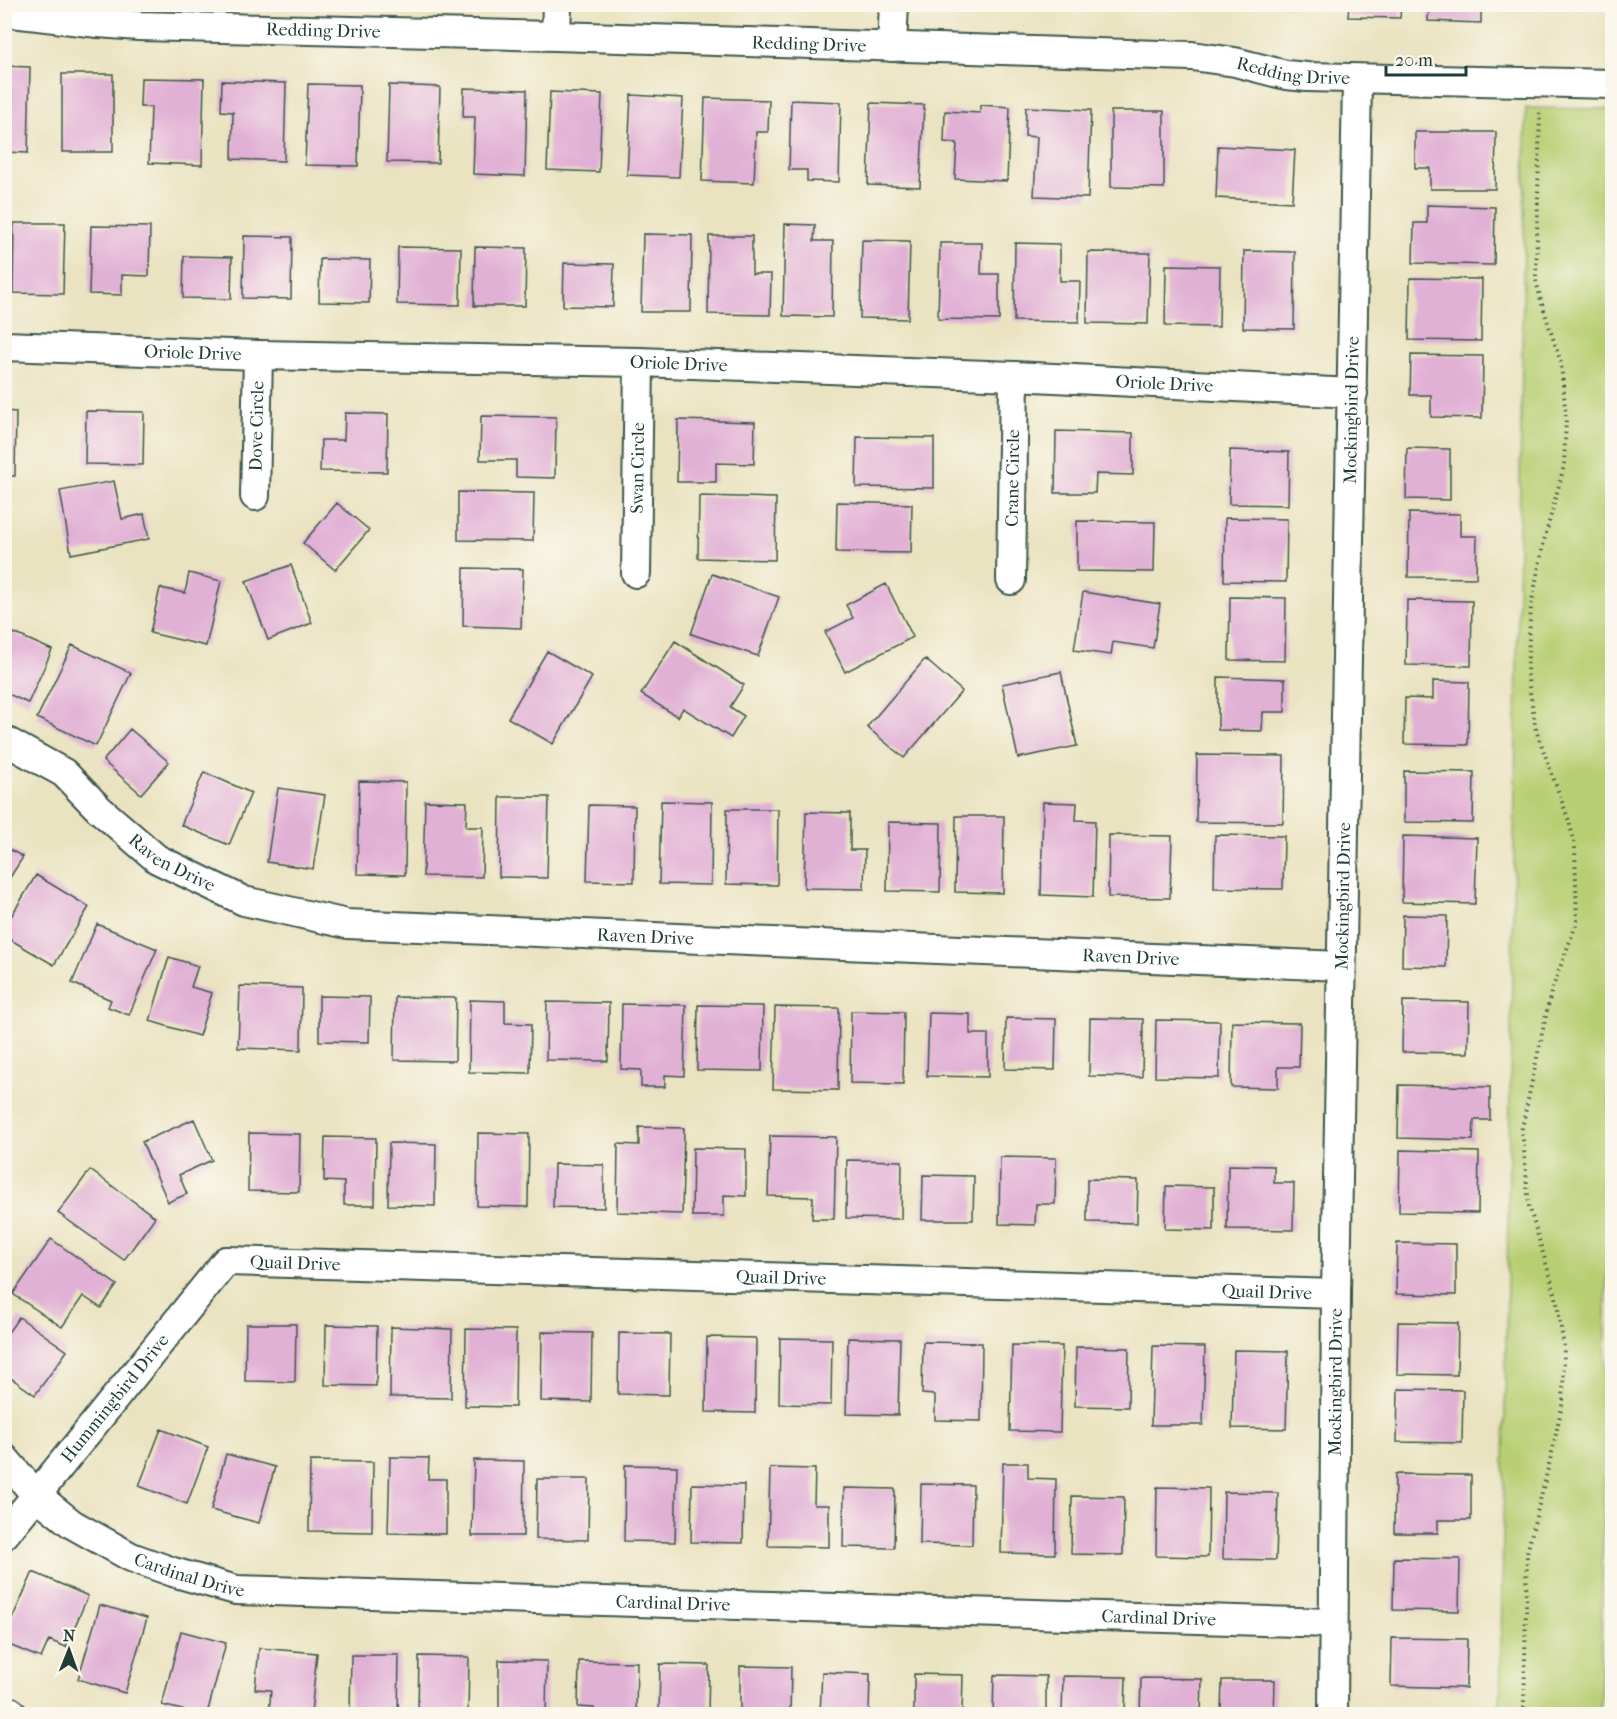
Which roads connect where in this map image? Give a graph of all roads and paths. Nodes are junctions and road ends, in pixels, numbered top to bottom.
1 (557, 4) edge
2 (894, 4) edge
3 (4, 12) edge
4 (210, 16) edge
5 (556, 36) junction
6 (892, 47) junction
7 (1357, 79) junction
8 (1540, 82) junction
9 (1612, 84) edge
10 (4, 346) edge
11 (258, 356) junction
12 (639, 362) junction
13 (1014, 376) junction
14 (1353, 393) junction
15 (255, 496) dead end
16 (636, 573) dead end
17 (1011, 580) dead end
18 (4, 740) edge
19 (1341, 966) junction
20 (226, 1261) joint
21 (1336, 1294) junction
22 (4, 1458) edge
23 (36, 1495) junction
24 (4, 1535) edge
25 (1333, 1623) junction
26 (4, 1711) edge
27 (10, 1714) edge
28 (1333, 1714) edge
29 (1524, 1714) edge

1 - 5 street
2 - 6 street
3 - 4 street, Redding Drive
4 - 5 street, Redding Drive
5 - 6 street, Redding Drive
6 - 7 street, Redding Drive
7 - 8 street, Redding Drive
7 - 14 street, Mockingbird Drive
8 - 9 street, Redding Drive
8 - 29 path
10 - 11 street, Oriole Drive
11 - 12 street, Oriole Drive
11 - 15 street, Dove Circle
12 - 13 street, Oriole Drive
12 - 16 street, Swan Circle
13 - 14 street, Oriole Drive
13 - 17 street, Crane Circle
14 - 19 street, Mockingbird Drive
18 - 19 street, Raven Drive
19 - 21 street, Mockingbird Drive
20 - 21 street, Quail Drive
20 - 23 street, Hummingbird Drive
21 - 25 street, Mockingbird Drive
22 - 23 street, Cardinal Drive
23 - 24 street, Hummingbird Drive
23 - 25 street, Cardinal Drive
25 - 28 street, Mockingbird Drive
26 - 27 street

